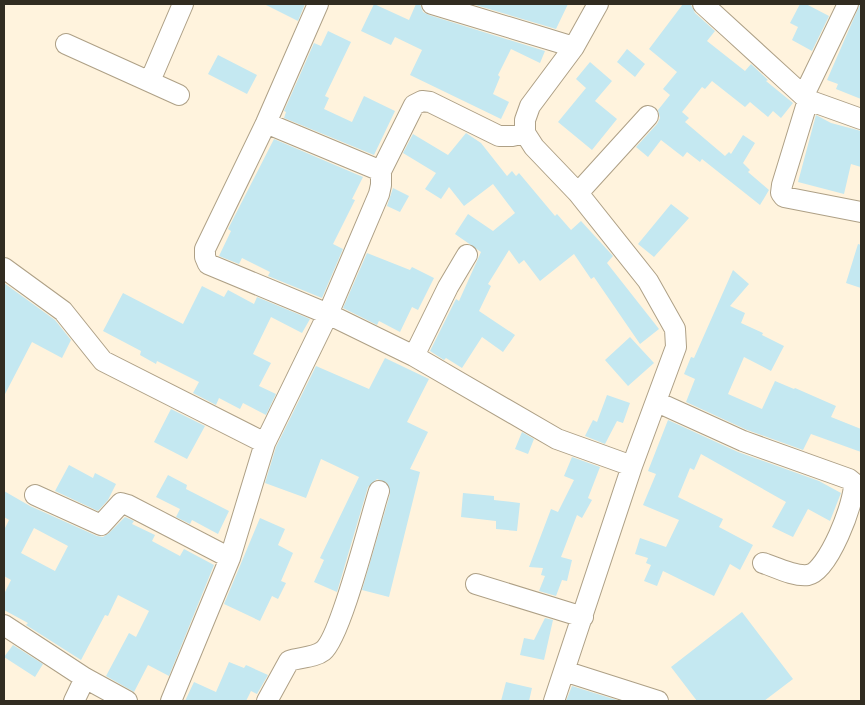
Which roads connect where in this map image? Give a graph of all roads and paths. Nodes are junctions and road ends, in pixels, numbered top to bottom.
1 (183, 4) edge
2 (318, 4) edge
3 (432, 4) edge
4 (598, 4) edge
5 (703, 4) edge
6 (848, 4) edge
7 (487, 11) edge
8 (66, 44) dead end
9 (574, 47) junction
10 (150, 81) junction
11 (179, 96) dead end
12 (806, 98) junction
13 (648, 116) dead end
14 (861, 119) edge
15 (266, 123) junction
16 (525, 133) junction
17 (381, 171) junction
18 (578, 193) junction
19 (861, 212) edge
20 (467, 255) dead end
21 (4, 268) edge
22 (328, 314) junction
23 (414, 356) junction
24 (657, 402) junction
25 (265, 443) junction
26 (632, 466) junction
27 (379, 491) dead end
28 (35, 495) dead end
29 (230, 558) junction
30 (762, 563) dead end
31 (476, 584) dead end
32 (583, 617) junction
33 (4, 625) edge
34 (564, 671) junction
35 (85, 678) junction
36 (74, 701) edge
37 (127, 701) edge
38 (171, 701) edge
39 (267, 701) edge
40 (554, 701) edge
41 (658, 701) edge

1 - 10 street
2 - 15 street
3 - 7 street
4 - 9 street
5 - 12 street
6 - 12 street
7 - 9 street
8 - 10 street
9 - 16 street
10 - 11 street
12 - 14 street
12 - 19 street
13 - 18 street
15 - 17 street
15 - 22 street
16 - 17 street
16 - 18 street
17 - 22 street
18 - 24 street
20 - 23 street
21 - 25 street
22 - 23 street
22 - 25 street
23 - 26 street
24 - 26 street
24 - 30 street
25 - 29 street
26 - 32 street
27 - 39 street
28 - 29 street
29 - 38 street
31 - 32 street
32 - 34 street
33 - 35 street
34 - 40 street
34 - 41 street
35 - 36 street
35 - 37 street

